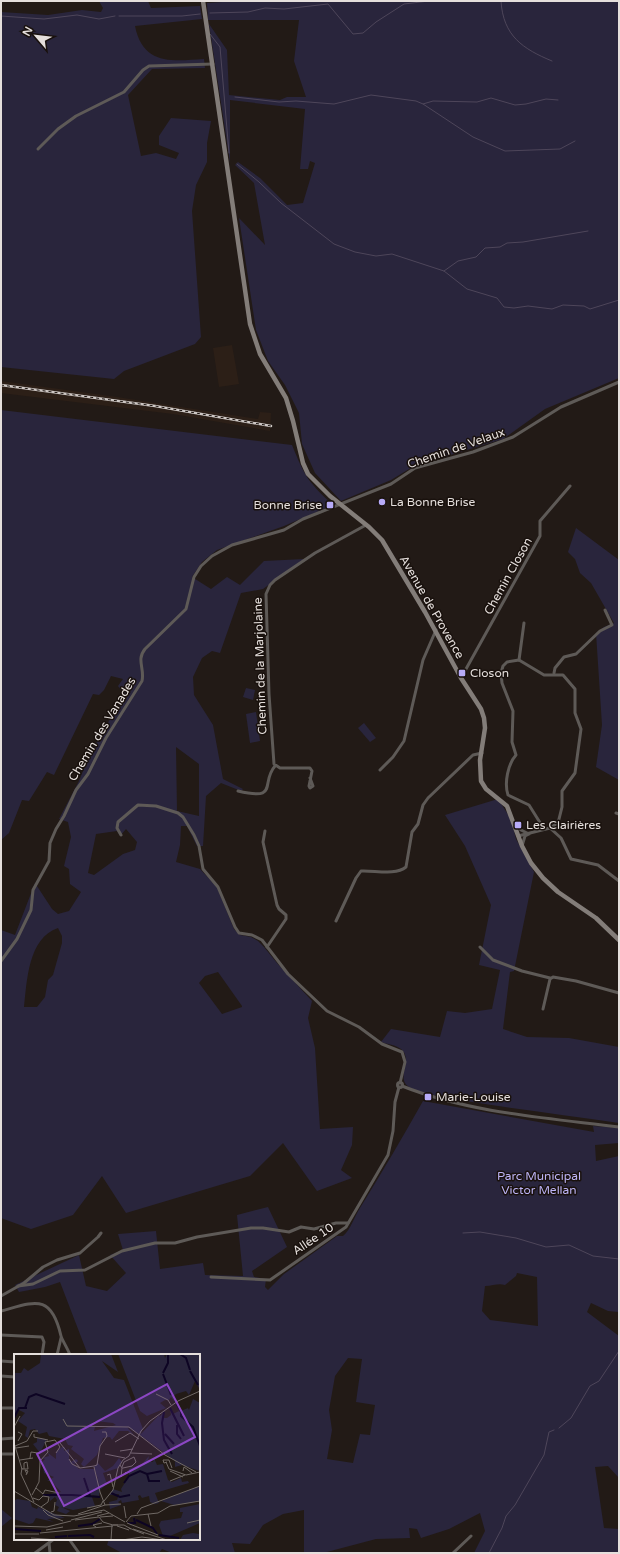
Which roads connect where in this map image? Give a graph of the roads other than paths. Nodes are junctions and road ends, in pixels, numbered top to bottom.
1 (203, 1) edge
2 (213, 64) junction
3 (38, 149) dead end
4 (619, 382) edge
5 (570, 486) dead end
6 (339, 505) junction
7 (366, 525) junction
8 (605, 610) dead end
9 (524, 623) dead end
10 (436, 630) junction
11 (520, 660) junction
12 (554, 673) junction
13 (461, 678) junction
14 (482, 753) junction
15 (275, 766) junction
16 (380, 770) dead end
17 (310, 778) dead end
18 (238, 791) dead end
19 (514, 823) junction
20 (550, 828) junction
21 (544, 829) junction
22 (265, 831) dead end
23 (528, 834) junction
24 (121, 835) dead end
25 (518, 836) junction
26 (522, 846) junction
27 (619, 881) edge
28 (336, 921) dead end
29 (619, 940) edge
30 (267, 947) junction
31 (480, 947) dead end
32 (1, 961) edge
33 (550, 978) junction
34 (619, 993) edge
35 (543, 1009) dead end
36 (401, 1087) junction
37 (619, 1127) edge
38 (348, 1223) junction
39 (101, 1233) dead end
40 (211, 1278) dead end
41 (18, 1286) junction
42 (1, 1296) edge
43 (1, 1311) edge
44 (1, 1335) edge
45 (61, 1338) junction
46 (42, 1354) edge
47 (57, 1354) edge
48 (70, 1354) edge
49 (1, 1361) edge
50 (14, 1362) edge
51 (1, 1376) edge
52 (14, 1377) edge
53 (1, 1408) edge
54 (14, 1408) edge
55 (14, 1438) edge
56 (1, 1439) edge
57 (1, 1454) edge
58 (14, 1454) edge
59 (471, 1536) dead end
60 (52, 1540) edge
61 (69, 1540) edge
62 (48, 1543) junction
63 (35, 1553) edge
64 (50, 1553) edge
65 (79, 1553) edge
66 (453, 1553) edge

1 - 2 street, Avenue de Provence
2 - 3 street
2 - 6 street, Avenue de Provence
4 - 6 street, Chemin de Velaux
5 - 13 street, Chemin Closon
6 - 7 street, Avenue de Provence
6 - 32 street, Chemin des Vanades
7 - 10 street, Avenue de Provence
7 - 15 street, Chemin de la Marjolaine
8 - 12 street
9 - 11 street
10 - 13 street, Avenue de Provence
10 - 16 street
11 - 12 street
11 - 21 street
12 - 20 street
13 - 14 street, Avenue de Provence
14 - 19 street, Avenue de Provence
14 - 28 street
15 - 17 street
15 - 18 street
19 - 23 street
19 - 25 street, Avenue de Provence
20 - 21 street
20 - 27 street
21 - 23 street
22 - 30 street
23 - 25 street
23 - 26 street
24 - 30 street, Allée 10
25 - 26 street, Avenue de Provence
26 - 29 street, Avenue de Provence
30 - 36 street, Allée 10
31 - 33 street
33 - 34 street
33 - 35 street
36 - 37 street
36 - 38 street, Allée 10
38 - 40 street, Allée 10
38 - 41 street
39 - 41 street
41 - 42 street
43 - 45 street
44 - 46 street
45 - 47 street
45 - 48 street
49 - 50 street
51 - 52 street
53 - 54 street
55 - 56 street
57 - 58 street
59 - 66 street
60 - 62 street
61 - 65 street
62 - 63 street
62 - 64 street

